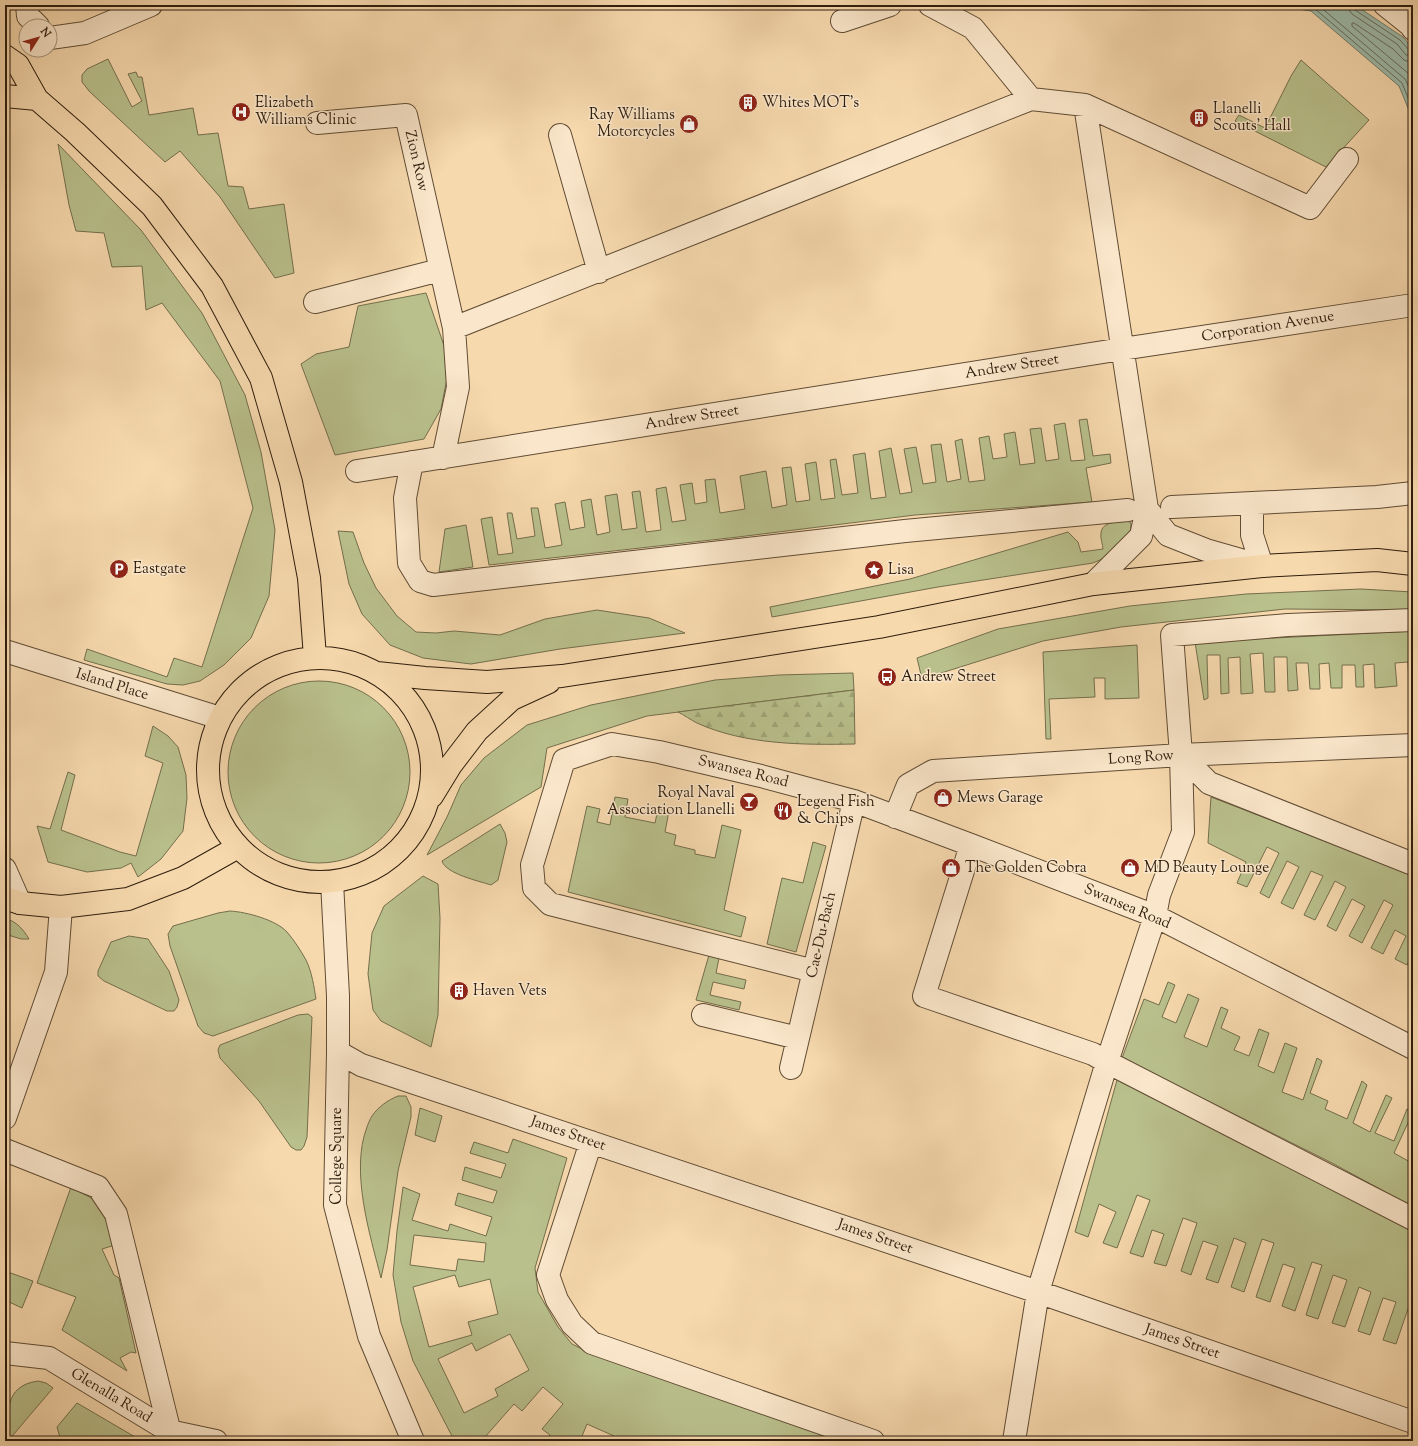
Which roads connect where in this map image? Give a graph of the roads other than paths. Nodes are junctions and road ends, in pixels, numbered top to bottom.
1 (27, 5) edge
2 (151, 5) edge
3 (890, 5) edge
4 (930, 5) edge
5 (1385, 5) edge
6 (30, 18) edge
7 (842, 21) dead end
8 (1413, 29) edge
9 (58, 37) edge
10 (5, 56) edge
11 (5, 96) edge
12 (38, 99) junction
13 (1032, 99) junction
14 (1086, 105) junction
15 (317, 123) dead end
16 (560, 135) dead end
17 (1347, 159) dead end
18 (440, 270) junction
19 (599, 272) junction
20 (315, 302) dead end
21 (1413, 305) edge
22 (454, 328) junction
23 (1122, 349) junction
24 (443, 458) junction
25 (412, 462) junction
26 (357, 471) dead end
27 (1413, 493) edge
28 (1252, 504) junction
29 (1172, 507) dead end
30 (1137, 510) junction
31 (1413, 564) edge
32 (1262, 566) junction
33 (1093, 584) junction
34 (1413, 620) edge
35 (5, 651) edge
36 (315, 657) junction
37 (377, 672) junction
38 (562, 676) junction
39 (220, 718) junction
40 (1413, 745) edge
41 (1181, 755) junction
42 (429, 801) junction
43 (854, 801) junction
44 (895, 817) junction
45 (971, 845) junction
46 (238, 847) junction
47 (1413, 864) edge
48 (5, 869) edge
49 (332, 882) junction
50 (13, 901) edge
51 (62, 907) junction
52 (1155, 916) junction
53 (814, 971) junction
54 (703, 1015) dead end
55 (798, 1038) junction
56 (1413, 1048) edge
57 (338, 1052) junction
58 (1107, 1062) junction
59 (791, 1068) dead end
60 (5, 1118) edge
61 (591, 1142) junction
62 (5, 1150) edge
63 (1413, 1219) edge
64 (1038, 1292) junction
65 (5, 1353) edge
66 (1413, 1422) edge
67 (171, 1436) edge
68 (216, 1441) edge
69 (413, 1441) edge
70 (873, 1441) edge
71 (1014, 1441) edge

1 - 6 street
2 - 9 street
3 - 7 street
4 - 13 street
5 - 8 street
10 - 12 main road
11 - 12 main road
12 - 36 main road
13 - 14 street
13 - 19 street
14 - 17 street
14 - 23 street
15 - 18 street, Zion Row
16 - 19 street
18 - 20 street
18 - 22 street, Zion Row
19 - 22 street
21 - 23 street, Corporation Avenue
22 - 24 street, Zion Row
23 - 24 street, Andrew Street
23 - 30 street
24 - 25 street, Andrew Street
25 - 26 street, Andrew Street
25 - 30 street
27 - 28 street
28 - 29 street
28 - 32 street
30 - 32 street
30 - 33 street
31 - 32 main road
32 - 33 main road
33 - 38 main road
34 - 41 street
35 - 39 street, Island Place
36 - 37 main road
36 - 39 main road
37 - 38 main road
37 - 42 main road
38 - 42 main road
39 - 46 main road
40 - 41 street, Long Row
41 - 44 street, Long Row
41 - 47 street
41 - 52 street
42 - 49 main road
43 - 44 street, Swansea Road
43 - 53 street, Cae-Du-Bach
43 - 53 street, Swansea Road
44 - 45 street, Swansea Road
45 - 52 street, Swansea Road
45 - 58 street
46 - 49 main road
46 - 51 main road
48 - 50 street
49 - 57 street, College Square
50 - 51 main road
51 - 60 street
52 - 56 street, Swansea Road
52 - 58 street
53 - 55 street, Cae-Du-Bach
54 - 55 street
55 - 59 street, Cae-Du-Bach
57 - 61 street, James Street
57 - 69 street, College Square
58 - 63 street
58 - 64 street
61 - 64 street, James Street
61 - 70 street
62 - 67 street
64 - 66 street, James Street
64 - 71 street
65 - 67 street, Glenalla Road
67 - 68 street, Glenalla Road

